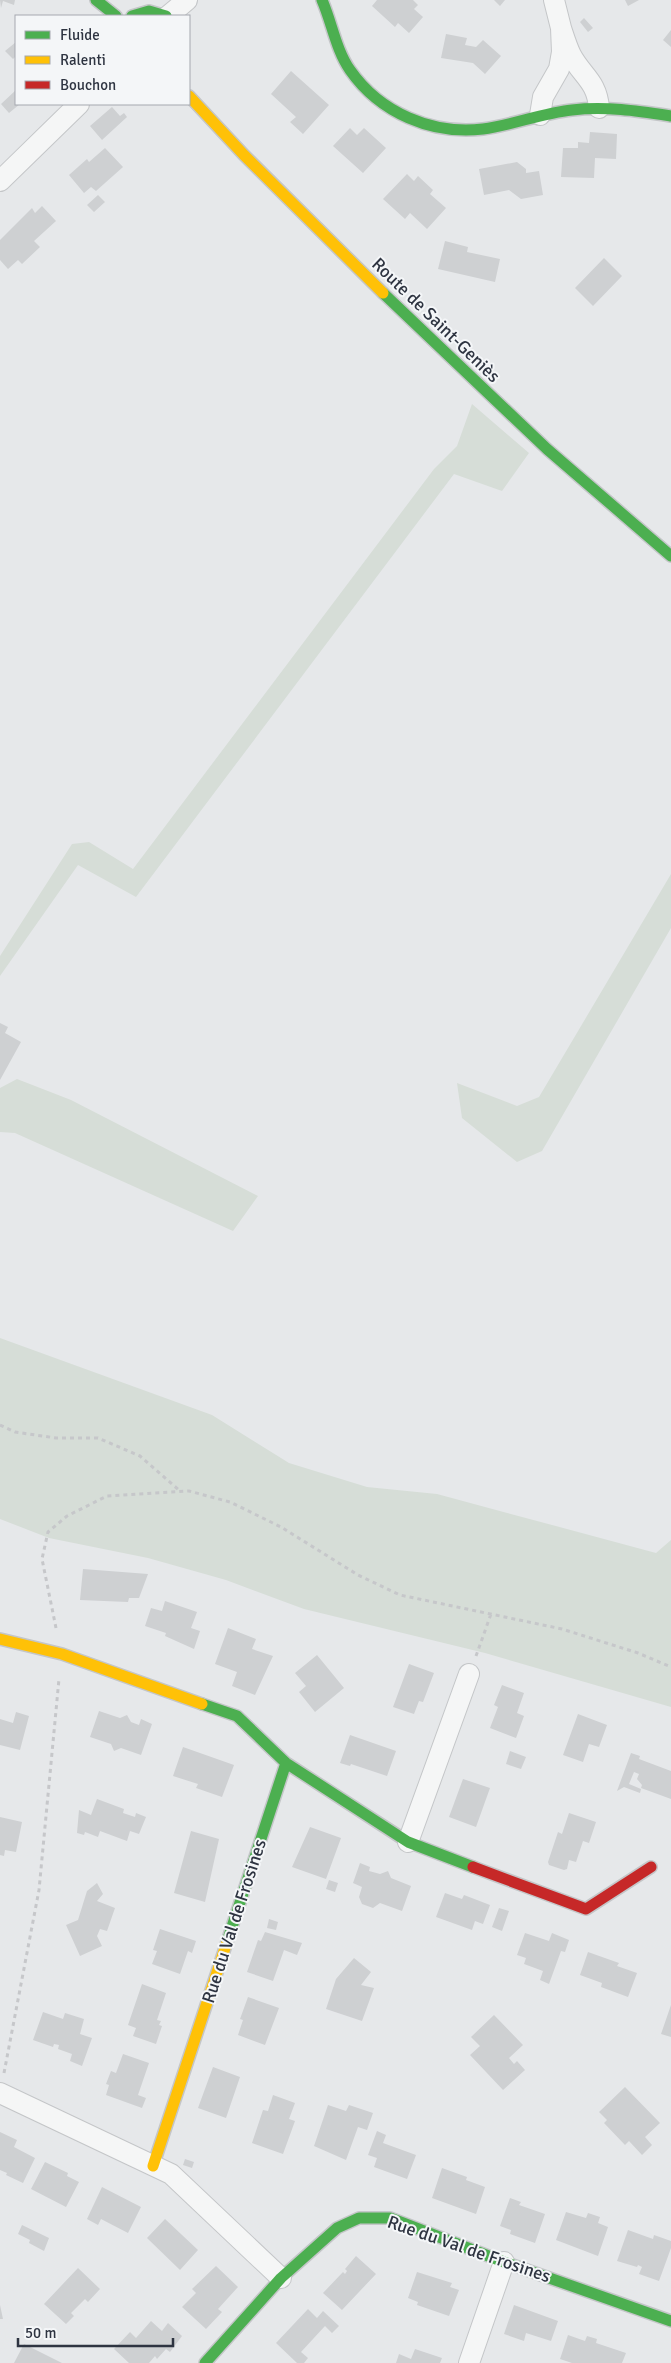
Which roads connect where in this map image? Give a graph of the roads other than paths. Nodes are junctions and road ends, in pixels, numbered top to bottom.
1 (96, 0) edge
2 (187, 0) edge
3 (322, 0) edge
4 (554, 0) edge
5 (115, 15) edge
6 (135, 15) edge
7 (165, 15) edge
8 (168, 15) edge
9 (561, 28) junction
10 (190, 97) edge
11 (78, 105) edge
12 (599, 108) junction
13 (540, 115) junction
14 (671, 116) edge
15 (0, 181) edge
16 (671, 556) edge
17 (0, 1639) edge
18 (469, 1674) road end
19 (286, 1763) junction
20 (408, 1842) junction
21 (651, 1867) dead end
22 (1, 2087) edge
23 (153, 2166) junction
24 (504, 2262) junction
25 (281, 2278) junction
26 (671, 2321) edge
27 (205, 2363) edge
28 (469, 2363) edge

1 - 5 street
2 - 8 street
3 - 13 street
4 - 9 street
6 - 7 street
9 - 12 street
9 - 13 street
10 - 16 street, Route de Saint-Geniès
11 - 15 street
12 - 13 street
12 - 14 street
17 - 19 street
18 - 20 street
19 - 20 street
19 - 23 street, Rue du Val de Frosines
20 - 21 street
22 - 23 street
23 - 25 street
24 - 25 street, Rue du Val de Frosines
24 - 26 street, Rue du Val de Frosines
24 - 28 street
25 - 27 street, Rue du Val de Frosines

